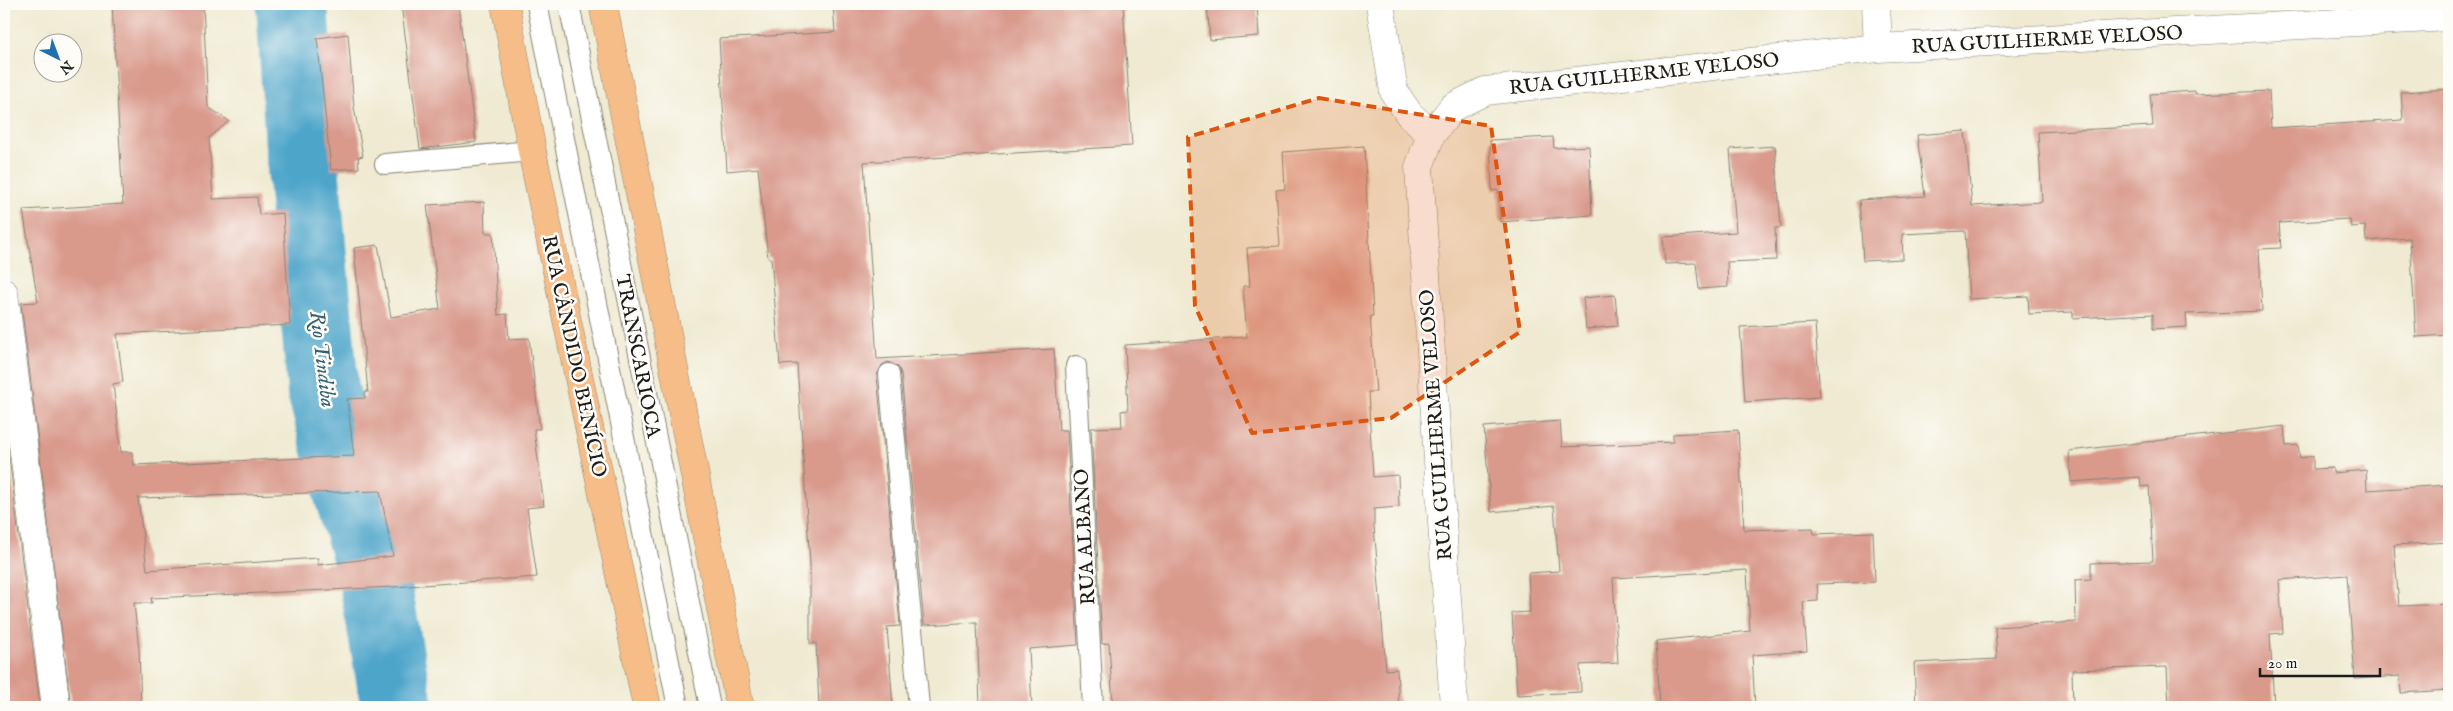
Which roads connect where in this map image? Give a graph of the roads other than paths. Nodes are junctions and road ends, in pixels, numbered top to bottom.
1 (505, 4) edge
2 (537, 4) edge
3 (569, 4) edge
4 (602, 4) edge
5 (1380, 4) edge
6 (1876, 4) edge
7 (2449, 17) edge
8 (1878, 48) junction
9 (1431, 135) junction
10 (532, 151) junction
11 (384, 164) dead end
12 (4, 293) edge
13 (1076, 366) dead end
14 (889, 374) dead end
15 (56, 707) edge
16 (647, 707) edge
17 (678, 707) edge
18 (710, 707) edge
19 (740, 707) edge
20 (919, 707) edge
21 (1093, 707) edge
22 (1454, 707) edge

1 - 10 main road, RUA CÂNDIDO BENÍCIO
2 - 17 lane, TRANSCARIOCA
3 - 18 lane, TRANSCARIOCA
4 - 19 main road
5 - 9 street
6 - 8 street
7 - 8 street, RUA GUILHERME VELOSO
8 - 9 street, RUA GUILHERME VELOSO
9 - 22 street, RUA GUILHERME VELOSO
10 - 11 lane
10 - 16 main road, RUA CÂNDIDO BENÍCIO
12 - 15 street
13 - 21 lane, RUA ALBANO
14 - 20 lane

